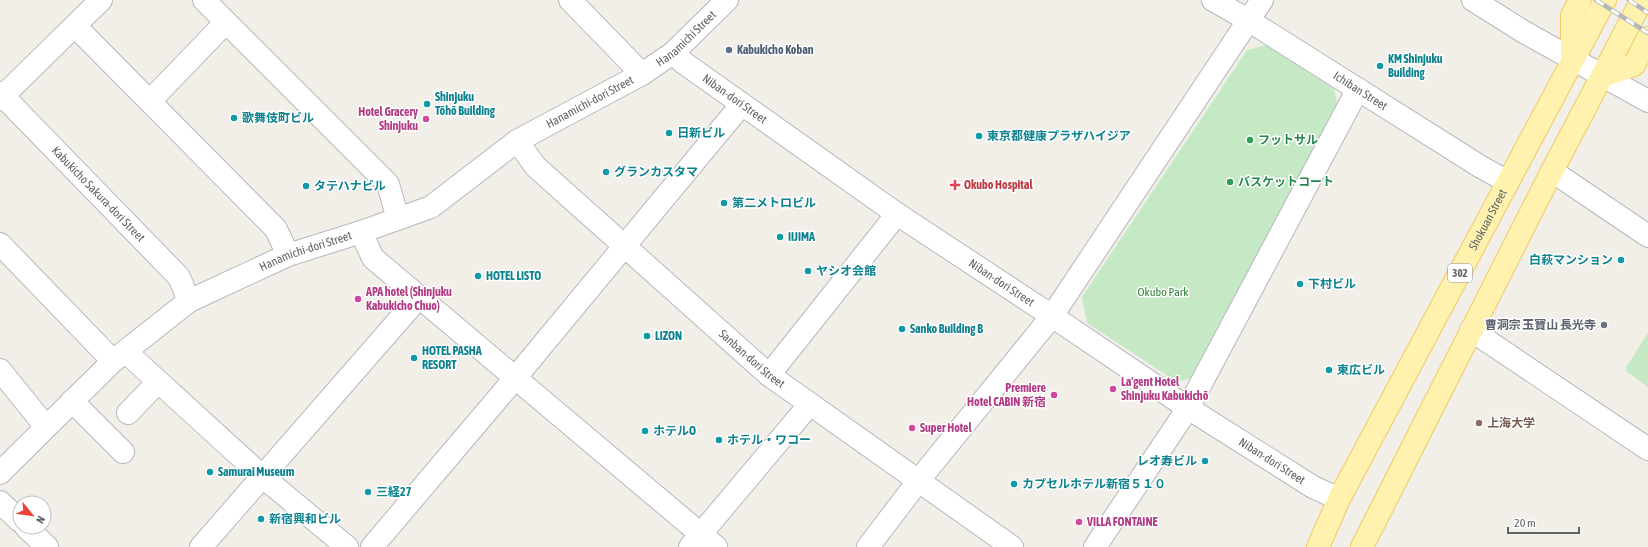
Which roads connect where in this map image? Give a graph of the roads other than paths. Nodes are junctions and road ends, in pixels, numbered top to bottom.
1 (101, 0) edge
2 (204, 0) edge
3 (570, 0) edge
4 (727, 0) edge
5 (1213, 0) edge
6 (1262, 0) edge
7 (1473, 0) edge
8 (1580, 0) edge
9 (1604, 0) edge
10 (1642, 0) edge
11 (1248, 20) junction
12 (226, 22) junction
13 (75, 26) junction
14 (1648, 38) edge
15 (673, 53) junction
16 (1572, 59) junction
17 (642, 74) junction
18 (1602, 76) junction
19 (1358, 89) junction
20 (1, 96) edge
21 (150, 101) junction
22 (1648, 101) edge
23 (742, 104) junction
24 (517, 141) junction
25 (1552, 171) junction
26 (1508, 182) junction
27 (897, 214) junction
28 (398, 219) junction
29 (361, 232) junction
30 (1648, 236) edge
31 (0, 244) edge
32 (624, 245) junction
33 (288, 255) junction
34 (420, 297) junction
35 (189, 301) junction
36 (1052, 316) junction
37 (1471, 330) junction
38 (119, 357) junction
39 (0, 370) edge
40 (769, 375) junction
41 (516, 377) junction
42 (158, 382) junction
43 (72, 401) junction
44 (810, 404) junction
45 (1188, 408) junction
46 (128, 413) dead end
47 (46, 427) junction
48 (1648, 450) edge
49 (122, 452) dead end
50 (0, 473) edge
51 (263, 477) junction
52 (918, 480) junction
53 (1339, 499) junction
54 (0, 502) edge
55 (12, 513) edge
56 (34, 535) edge
57 (703, 543) edge
58 (47, 547) edge
59 (201, 547) edge
60 (347, 547) edge
61 (372, 547) edge
62 (868, 547) edge
63 (1012, 547) edge
64 (1095, 547) edge
65 (1318, 547) edge
66 (1362, 547) edge

1 - 13 street
2 - 12 street
3 - 17 street
4 - 15 street, Hanamichi Street
5 - 11 street, Ichiban Street
6 - 11 street
7 - 16 street
8 - 16 main road
9 - 16 main road, Shokuan Street / 302
10 - 18 main road
11 - 19 street, Ichiban Street
11 - 36 street
12 - 21 street
12 - 28 street
13 - 20 street
13 - 21 street
14 - 18 main road
15 - 17 street, Hanamichi Street
15 - 23 street, Niban-dori Street
16 - 18 street
16 - 26 main road, Shokuan Street / 302
17 - 24 street, Hanamichi-dori Street
18 - 22 street
18 - 25 main road
19 - 26 street, Ichiban Street
19 - 45 street
20 - 35 street, Kabukicho Sakura-dori Street
21 - 33 street
23 - 27 street, Niban-dori Street
23 - 32 street
24 - 28 street, Hanamichi-dori Street
24 - 32 street, Sanban-dori Street
25 - 30 street
25 - 37 main road
26 - 53 main road, Shokuan Street / 302
27 - 36 street, Niban-dori Street
27 - 40 street
28 - 29 street, Hanamichi-dori Street
29 - 33 street, Hanamichi-dori Street
29 - 34 street
31 - 38 street
32 - 40 street, Sanban-dori Street
32 - 41 street
33 - 35 street, Hanamichi-dori Street
34 - 41 street
34 - 51 street
35 - 38 street, Hanamichi-dori Street
36 - 45 street, Niban-dori Street
36 - 52 street
37 - 48 street
37 - 66 main road
38 - 42 street
38 - 43 street, Hanamichi-dori Street
39 - 47 street
40 - 44 street, Sanban-dori Street
41 - 57 street
41 - 61 street
42 - 46 street
42 - 51 street
43 - 47 street, Hanamichi-dori Street
43 - 49 street
44 - 52 street, Sanban-dori Street
44 - 57 street
45 - 53 street, Niban-dori Street
45 - 64 street
47 - 50 street, Hanamichi-dori Street
51 - 59 street
51 - 60 street
52 - 62 street
52 - 63 street, Sanban-dori Street
53 - 65 main road, Shokuan Street / 302
54 - 55 street
56 - 58 street

